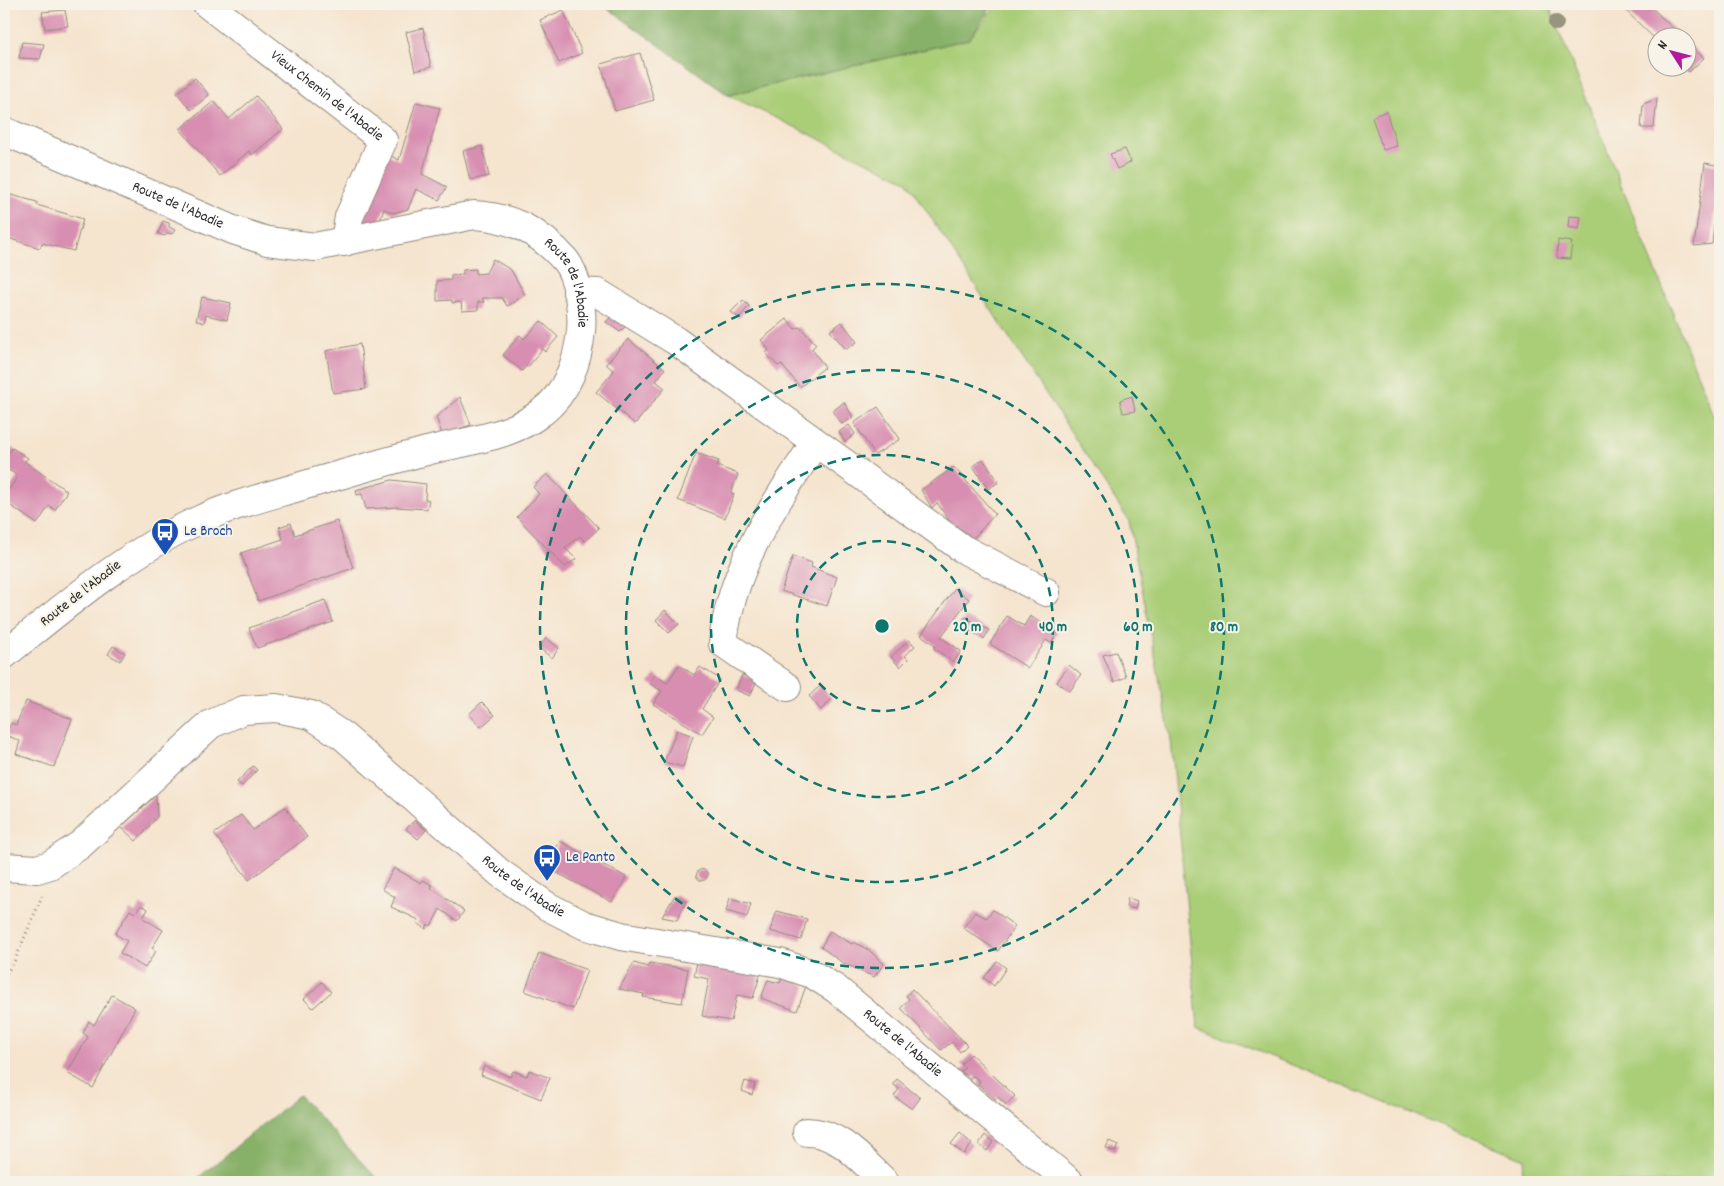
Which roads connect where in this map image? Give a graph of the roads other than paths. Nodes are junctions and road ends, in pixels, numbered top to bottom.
1 (207, 4) edge
2 (4, 131) edge
3 (345, 242) junction
4 (577, 292) junction
5 (815, 443) junction
6 (1046, 592) dead end
7 (4, 656) edge
8 (788, 687) dead end
9 (4, 867) edge
10 (807, 1132) dead end
11 (885, 1182) edge
12 (1070, 1182) edge

1 - 3 street, Vieux Chemin de l'Abadie
2 - 3 street, Route de l'Abadie
3 - 4 street, Route de l'Abadie
4 - 5 street
4 - 7 street, Route de l'Abadie
5 - 6 street
5 - 8 street
9 - 12 street, Route de l'Abadie
10 - 11 street

